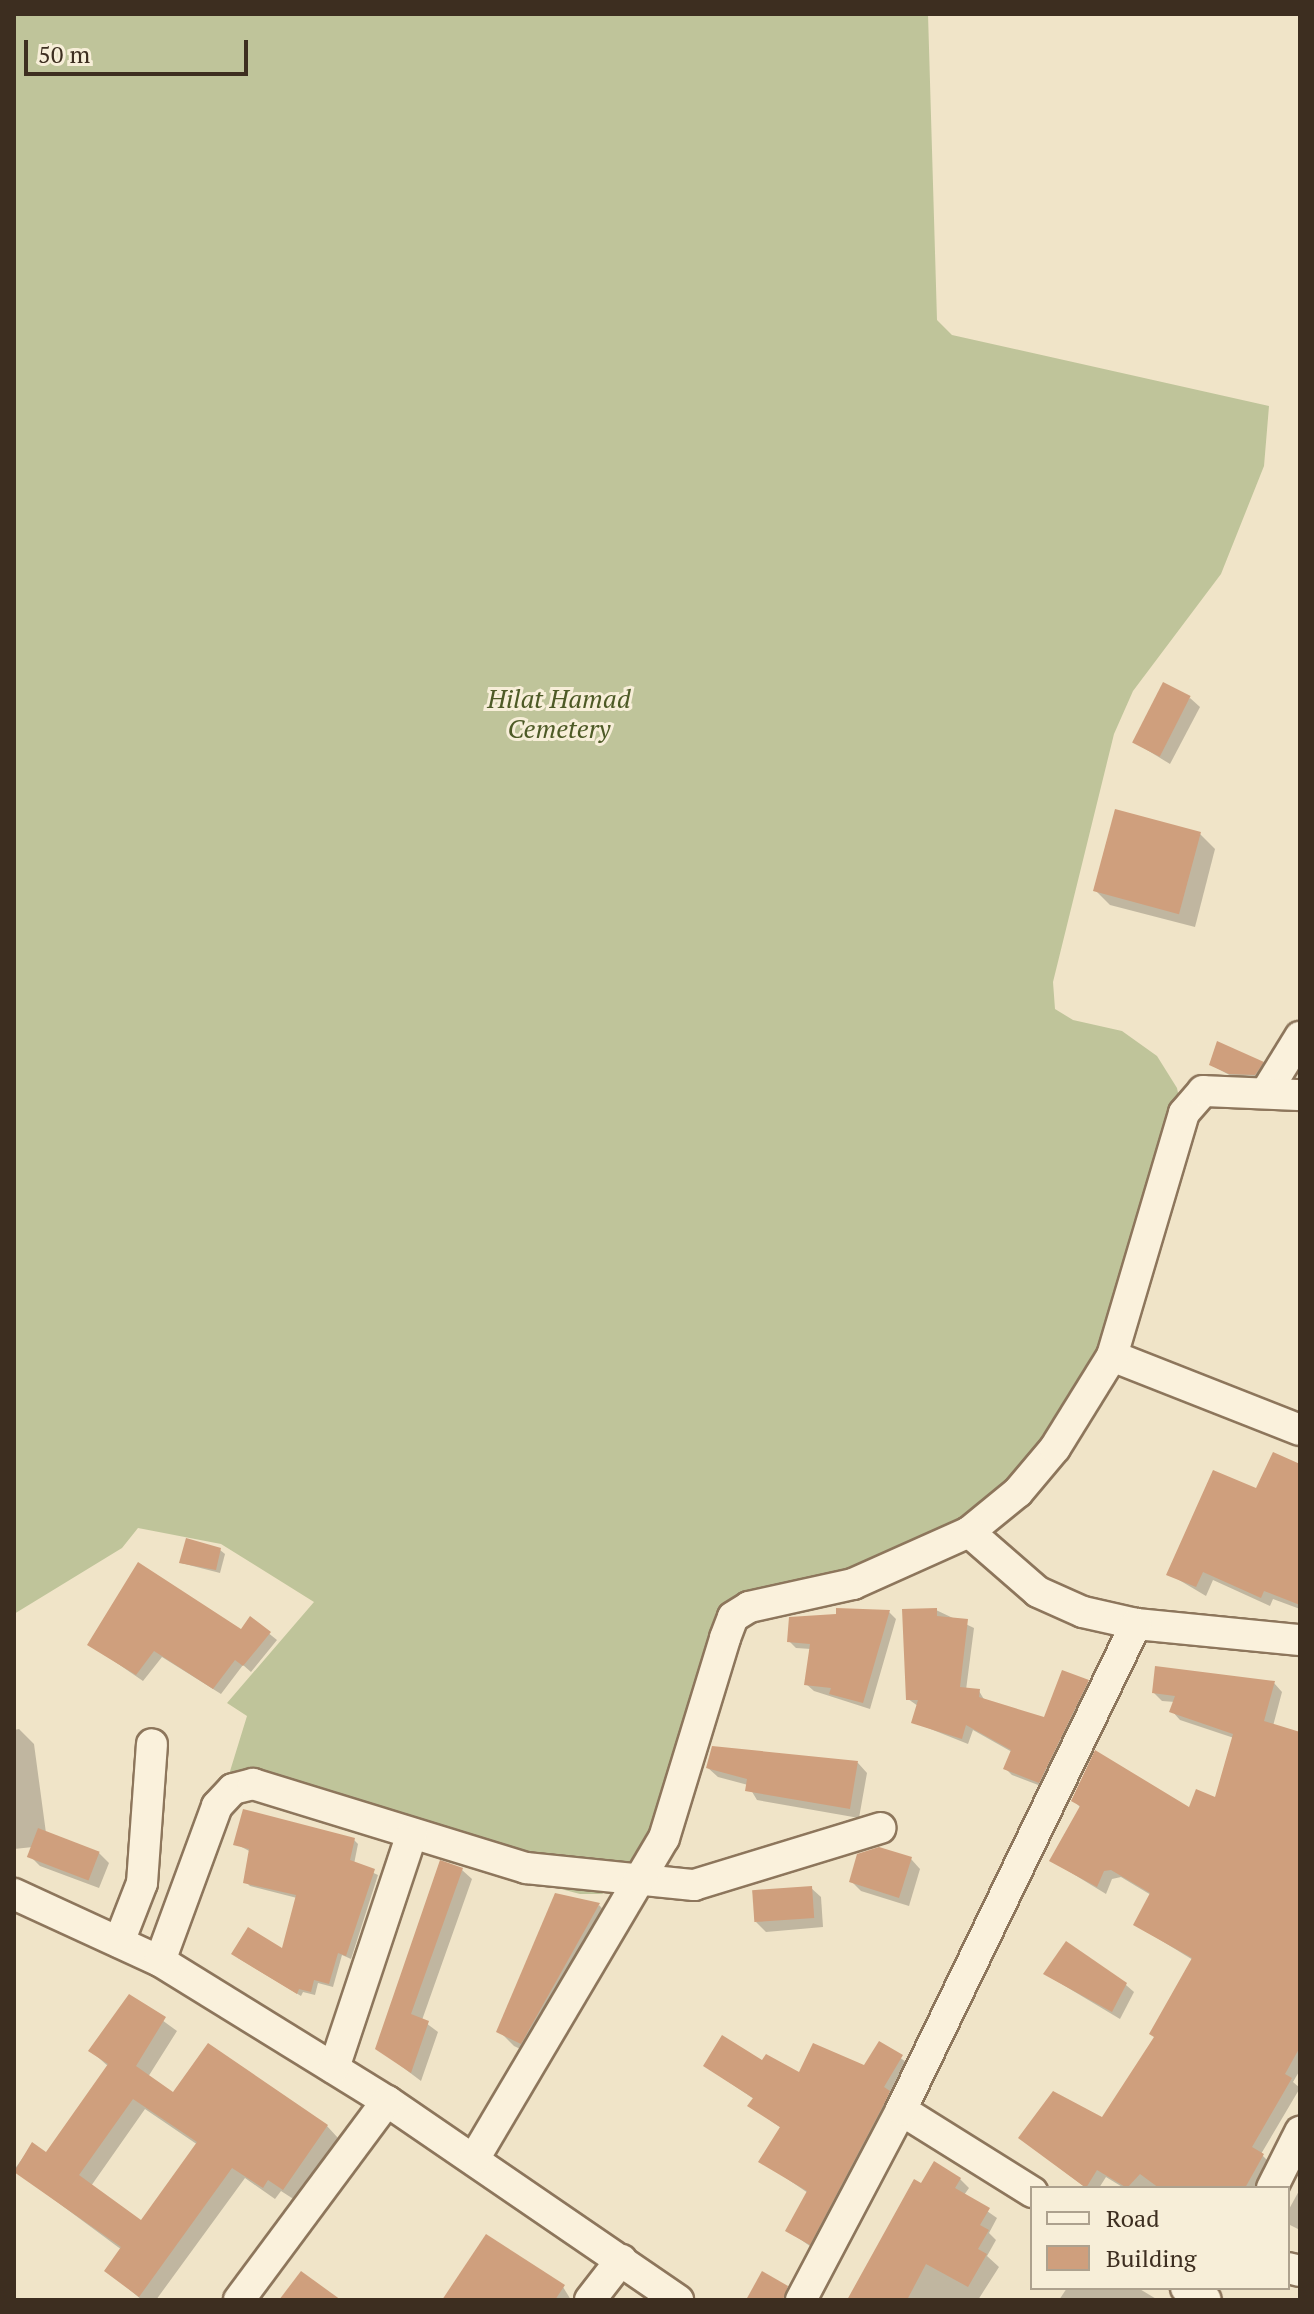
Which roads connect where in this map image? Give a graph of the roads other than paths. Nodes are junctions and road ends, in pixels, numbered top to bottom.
1 (1300, 1037) edge
2 (1266, 1092) junction
3 (1300, 1095) edge
4 (1112, 1356) junction
5 (1300, 1430) edge
6 (969, 1532) junction
7 (1136, 1624) junction
8 (1300, 1640) edge
9 (152, 1744) dead end
10 (881, 1828) dead end
11 (412, 1834) junction
12 (638, 1880) junction
13 (14, 1894) edge
14 (119, 1942) junction
15 (160, 1961) junction
16 (334, 2068) junction
17 (387, 2101) junction
18 (901, 2110) junction
19 (1300, 2132) edge
20 (474, 2159) junction
21 (1273, 2186) edge
22 (1030, 2191) edge
23 (621, 2260) junction
24 (239, 2300) edge
25 (590, 2300) edge
26 (678, 2300) edge
27 (801, 2300) edge

1 - 2 street
2 - 3 street
2 - 4 street
4 - 5 street
4 - 6 street
6 - 7 street
6 - 12 street
7 - 8 street
7 - 18 street
9 - 14 street
10 - 12 street
11 - 12 street
11 - 15 street
11 - 16 street
12 - 20 street
13 - 14 street
14 - 15 street
15 - 16 street
16 - 17 street
17 - 20 street
17 - 24 street
18 - 22 street
18 - 27 street
19 - 21 street
20 - 23 street
23 - 25 street
23 - 26 street

